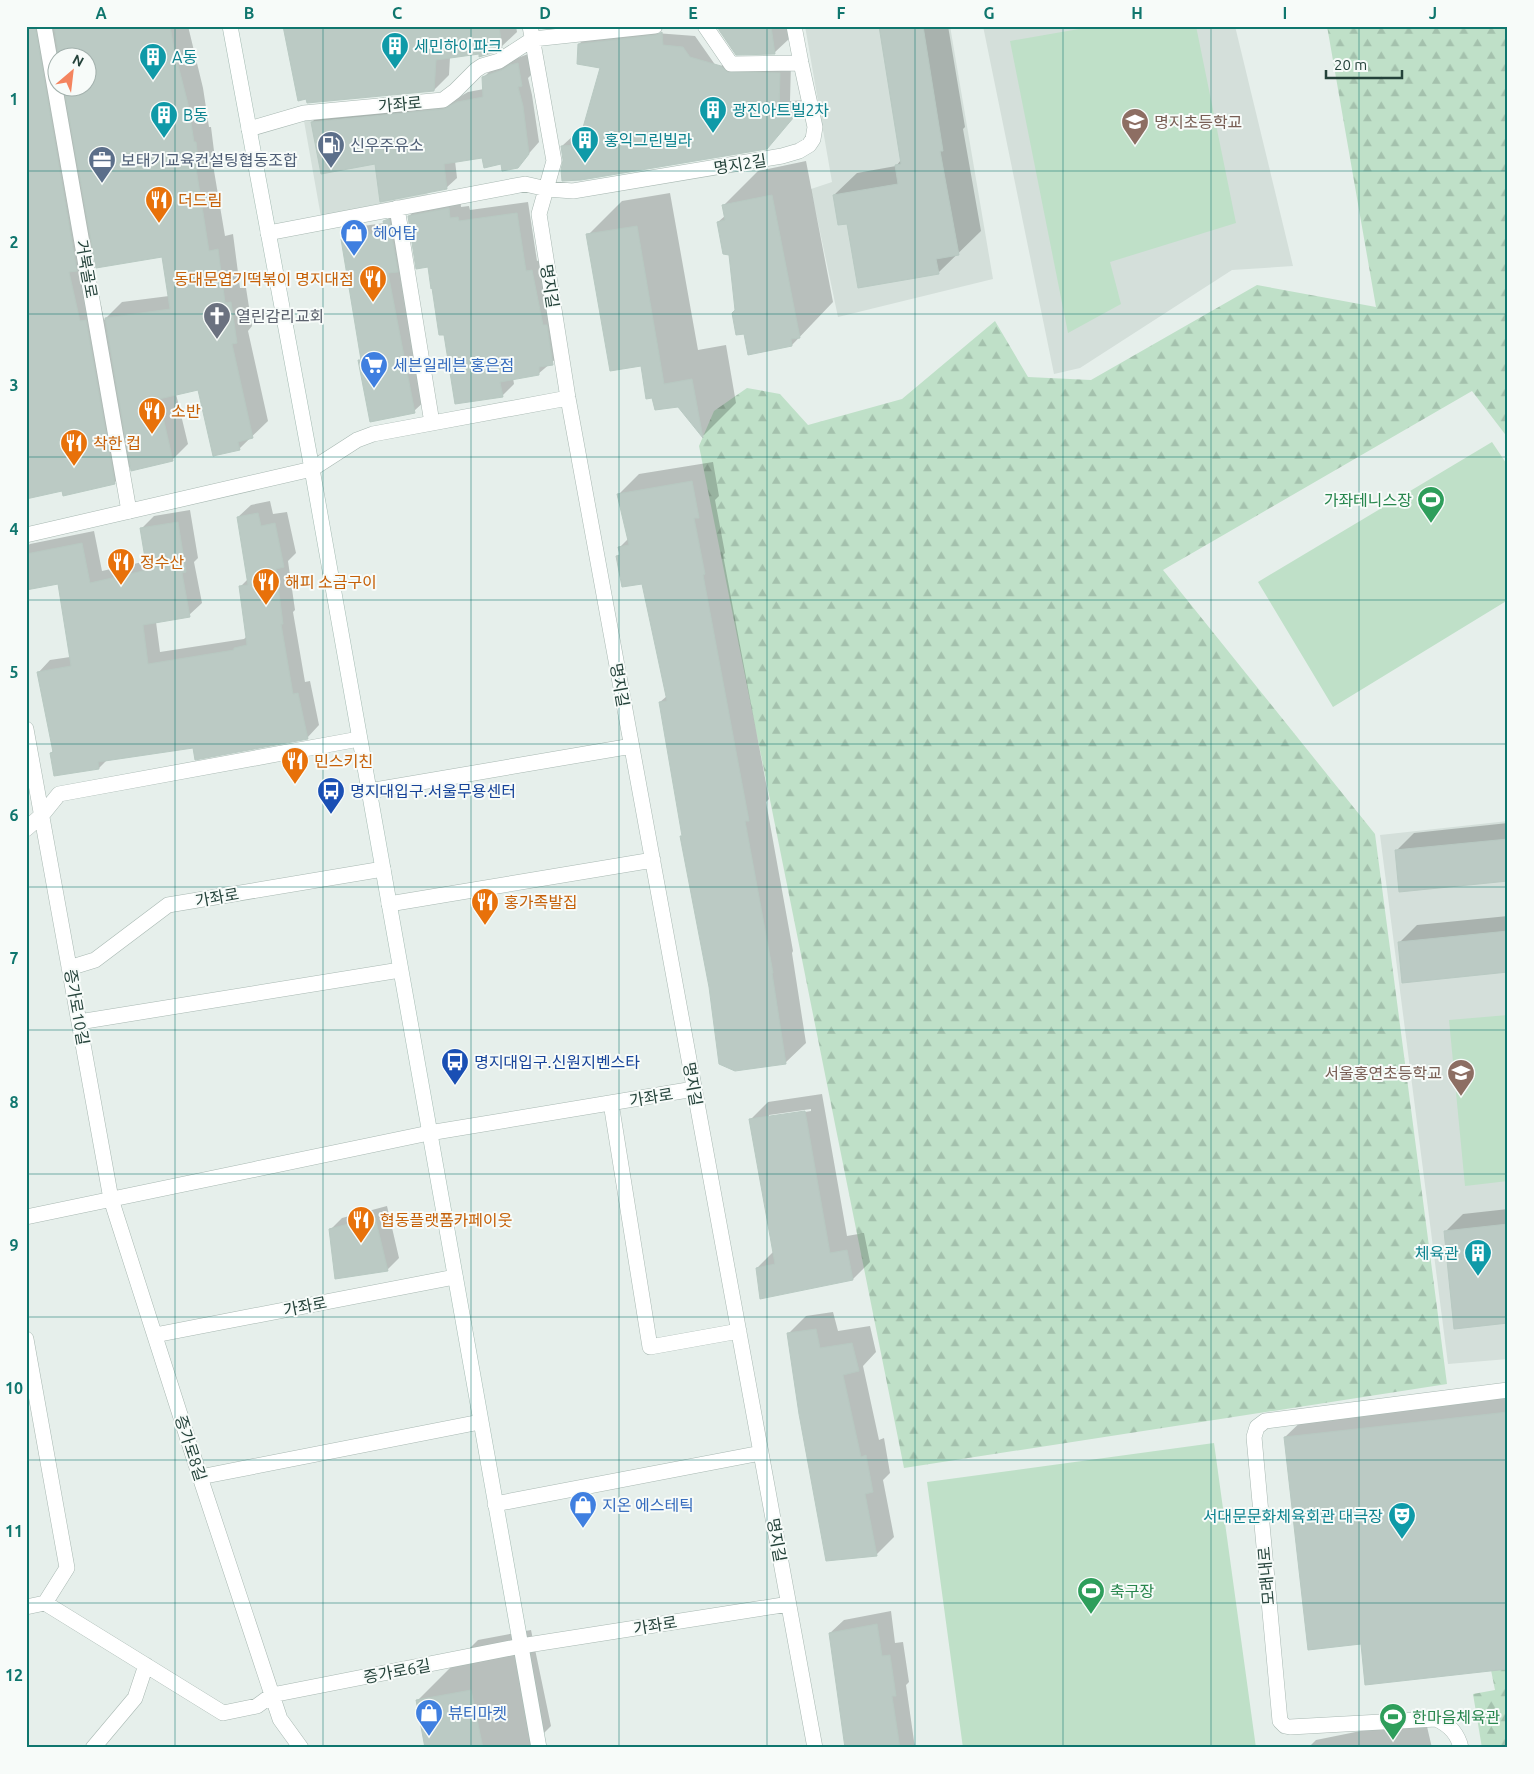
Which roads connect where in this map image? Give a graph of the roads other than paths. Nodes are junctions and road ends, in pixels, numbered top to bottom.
1 (44, 26) edge
2 (230, 26) edge
3 (655, 26) edge
4 (705, 26) edge
5 (794, 26) edge
6 (531, 33) edge
7 (801, 63) junction
8 (249, 129) junction
9 (547, 189) junction
10 (397, 208) junction
11 (268, 233) junction
12 (568, 398) junction
13 (432, 423) junction
14 (312, 469) junction
15 (129, 511) junction
16 (26, 535) edge
17 (26, 729) edge
18 (359, 739) junction
19 (632, 746) junction
20 (369, 791) junction
21 (42, 815) junction
22 (26, 829) edge
23 (652, 860) junction
24 (382, 869) junction
25 (389, 904) junction
26 (70, 968) junction
27 (400, 970) junction
28 (79, 1022) junction
29 (694, 1089) junction
30 (611, 1103) junction
31 (429, 1133) junction
32 (111, 1199) junction
33 (26, 1217) edge
34 (455, 1277) junction
35 (739, 1332) junction
36 (155, 1335) junction
37 (26, 1339) edge
38 (1508, 1390) edge
39 (480, 1422) junction
40 (761, 1452) junction
41 (200, 1477) junction
42 (495, 1504) junction
43 (45, 1603) junction
44 (789, 1604) junction
45 (26, 1607) edge
46 (521, 1646) junction
47 (146, 1665) junction
48 (272, 1695) junction
49 (93, 1748) edge
50 (301, 1748) edge
51 (539, 1748) edge
52 (815, 1748) edge
53 (1461, 1748) edge

1 - 15 street, 거북골로
2 - 8 street
3 - 6 street
4 - 7 street
5 - 7 street, 명지2길
6 - 8 street, 가좌로
6 - 9 street, 명지길
7 - 9 street, 명지2길
8 - 11 street
9 - 10 street
9 - 12 street, 명지길
10 - 11 street
10 - 13 street
11 - 14 street
12 - 13 street
12 - 19 street, 명지길
13 - 14 street
14 - 15 street
14 - 18 street
15 - 16 street
17 - 21 street
18 - 20 street
18 - 21 street
19 - 20 street
19 - 23 street, 명지길
20 - 24 street
21 - 22 street
21 - 26 street, 증가로10길
23 - 25 street
23 - 29 street, 명지길
24 - 25 street
24 - 26 street, 가좌로
25 - 27 street
26 - 28 street, 증가로10길
27 - 28 street
27 - 31 street
28 - 32 street, 증가로10길
29 - 30 street, 가좌로
29 - 35 street, 명지길
30 - 31 street, 가좌로
30 - 35 street
31 - 32 street
31 - 34 street
32 - 33 street
32 - 36 street, 증가로8길
34 - 36 street, 가좌로
34 - 39 street
35 - 40 street, 명지길
36 - 41 street, 증가로8길
37 - 43 street
38 - 53 street, 모래내로
39 - 41 street
39 - 42 street
40 - 42 street
40 - 44 street, 명지길
41 - 48 street, 증가로8길
42 - 46 street
43 - 45 street
43 - 47 street, 증가로6길
44 - 46 street, 가좌로
44 - 52 street, 명지길
46 - 48 street, 증가로6길
46 - 51 street
47 - 48 street, 증가로6길
47 - 49 street
48 - 50 street

